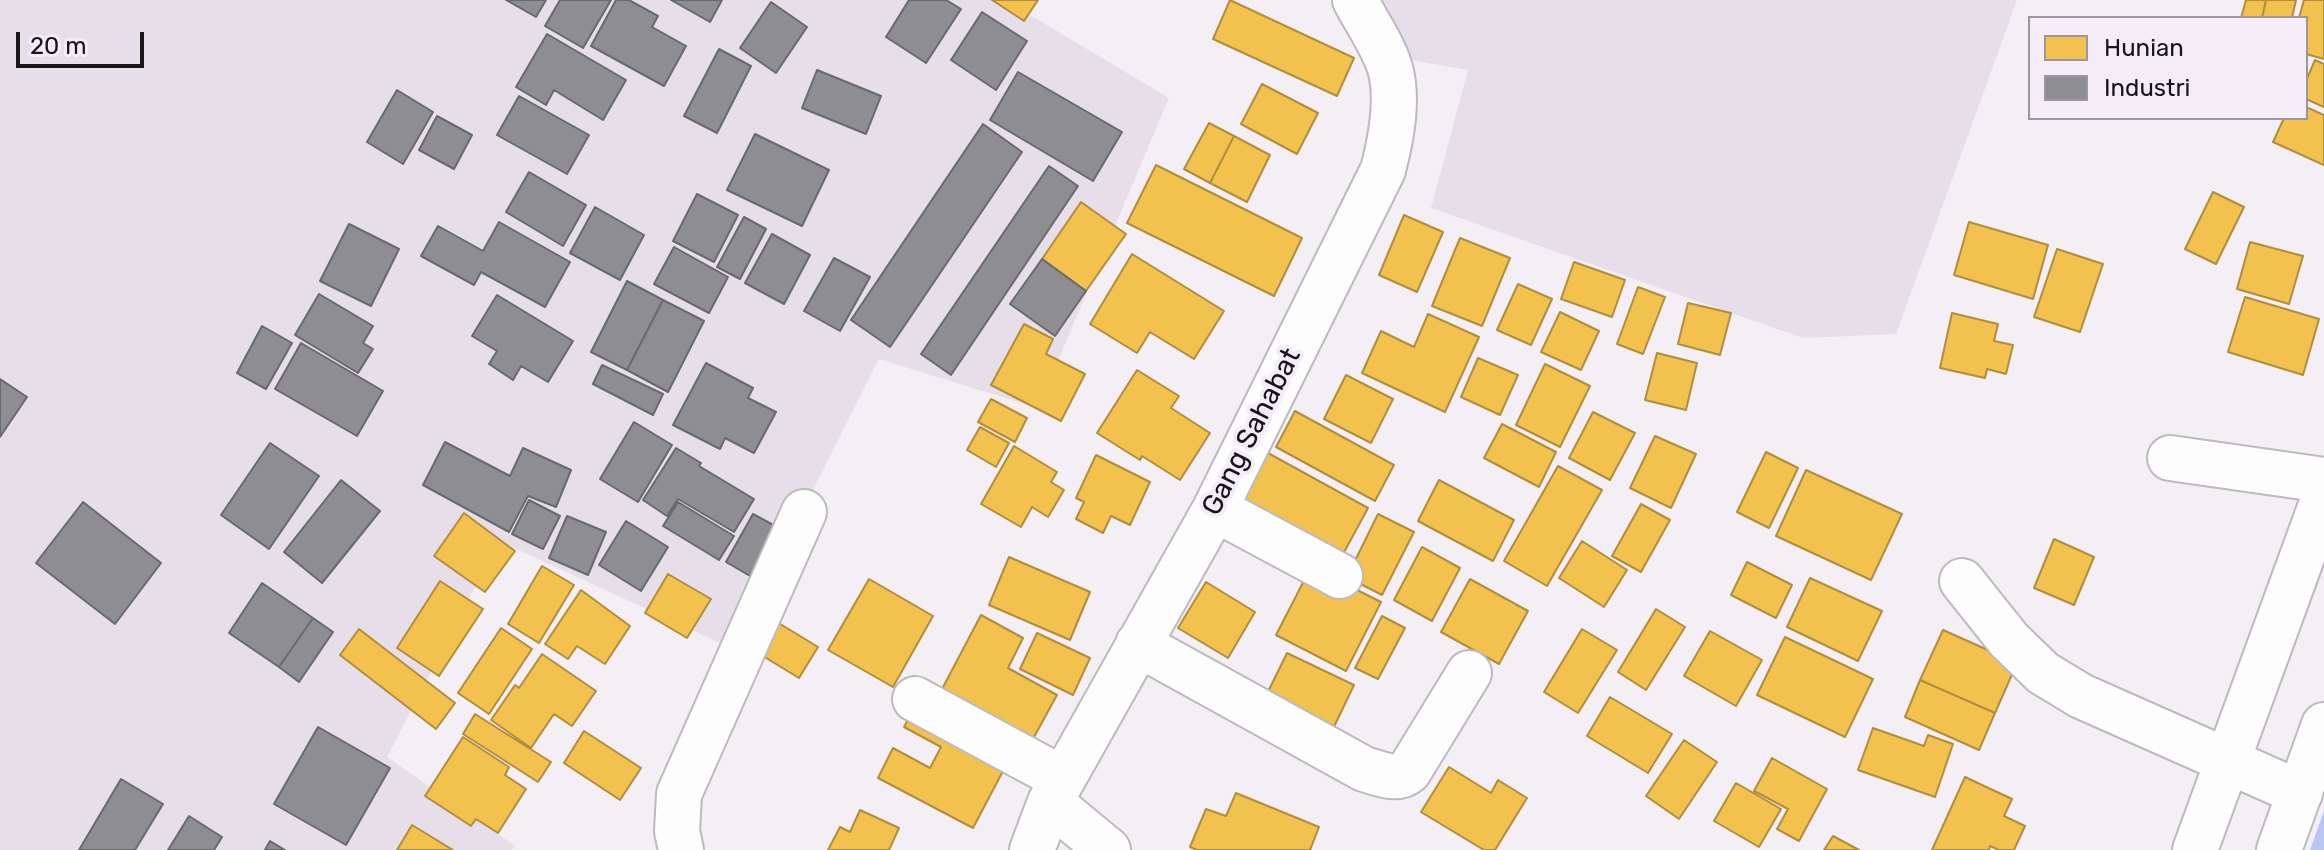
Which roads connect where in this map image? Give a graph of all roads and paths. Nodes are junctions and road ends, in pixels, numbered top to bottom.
1 (1355, 0) edge
2 (2170, 458) dead end
3 (2324, 480) edge
4 (2324, 497) edge
5 (1215, 509) junction
6 (804, 512) dead end
7 (1340, 576) dead end
8 (1962, 581) dead end
9 (1138, 644) junction
10 (1469, 673) dead end
11 (915, 699) dead end
12 (2324, 725) edge
13 (2227, 761) junction
14 (1057, 790) junction
15 (2300, 793) junction
16 (681, 850) edge
17 (1032, 850) edge
18 (1108, 850) edge
19 (2195, 850) edge
20 (2279, 850) edge

1 - 5 street, Gang Sahabat
2 - 3 street
4 - 13 street
5 - 7 street
5 - 9 street, Gang Sahabat
6 - 16 street
8 - 13 street
9 - 10 street
9 - 14 street, Gang Sahabat
11 - 14 street
12 - 15 street
13 - 15 street
13 - 19 street
14 - 17 street, Gang Sahabat
14 - 18 street
15 - 20 street

